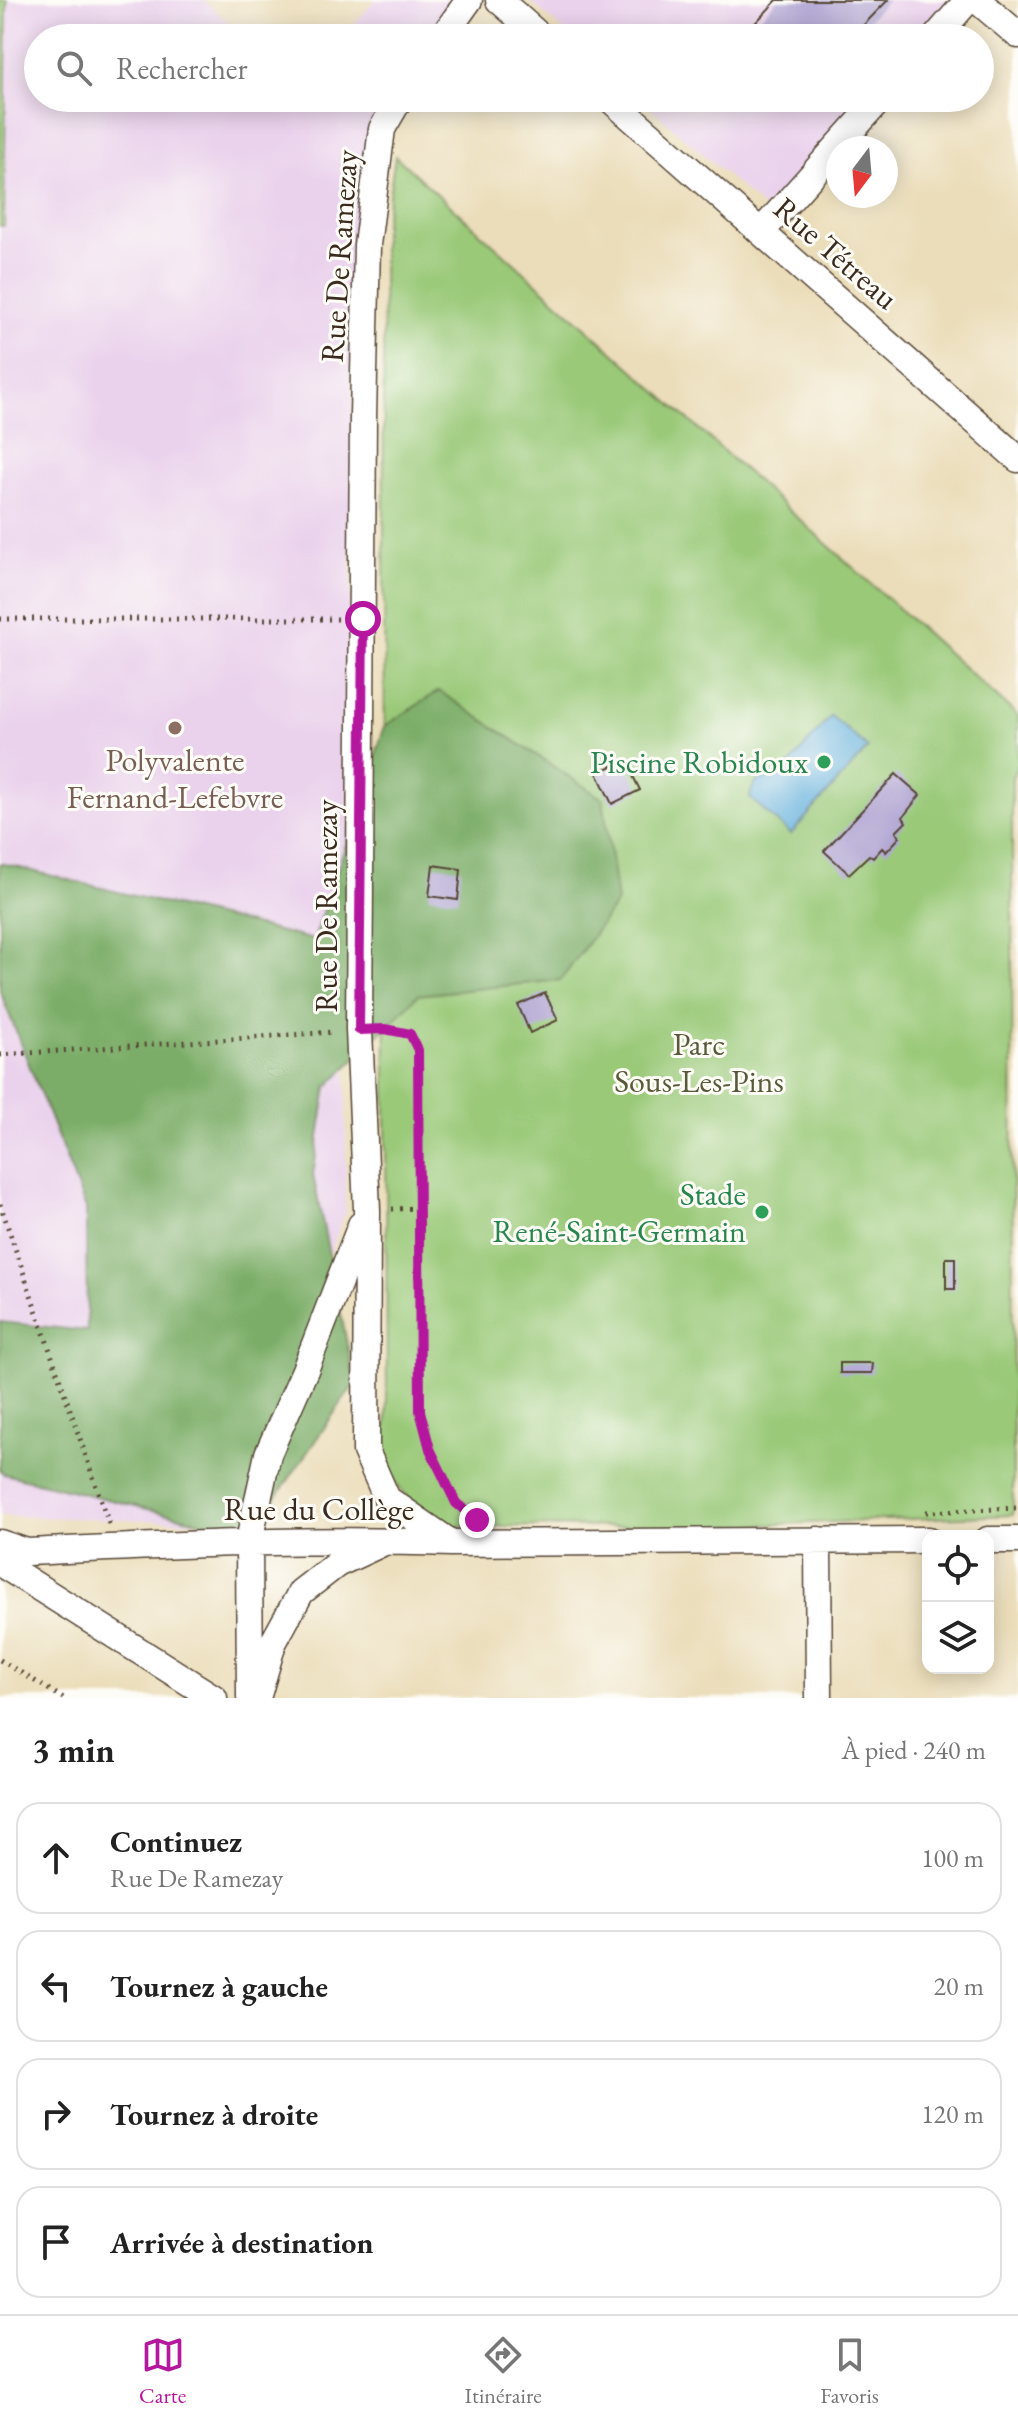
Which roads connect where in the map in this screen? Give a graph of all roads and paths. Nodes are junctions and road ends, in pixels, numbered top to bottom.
1 (469, 0) edge
2 (499, 0) edge
3 (968, 0) edge
4 (977, 0) edge
5 (452, 24) edge
6 (526, 24) edge
7 (947, 24) edge
8 (1018, 35) edge
9 (392, 112) edge
10 (625, 112) edge
11 (868, 112) edge
12 (761, 232) junction
13 (1018, 459) edge
14 (0, 619) edge
15 (363, 619) junction
16 (359, 1030) junction
17 (0, 1055) edge
18 (0, 1204) edge
19 (367, 1210) junction
20 (1018, 1508) edge
21 (926, 1512) dead end
22 (477, 1520) dead end
23 (818, 1540) junction
24 (922, 1540) edge
25 (994, 1540) edge
26 (1018, 1540) edge
27 (249, 1541) junction
28 (386, 1541) junction
29 (0, 1543) edge
30 (451, 1543) junction
31 (117, 1548) junction
32 (0, 1563) edge
33 (0, 1660) edge
34 (63, 1698) edge
35 (214, 1698) edge
36 (250, 1698) edge
37 (257, 1698) edge
38 (819, 1698) edge

1 - 5 street
2 - 6 street
3 - 7 street
4 - 8 street
9 - 15 street, Rue De Ramezay
10 - 12 street, Rue Tétreau
11 - 12 street
12 - 13 street, Rue Tétreau
14 - 15 path
15 - 16 street, Rue De Ramezay
16 - 17 path
16 - 19 street, Rue De Ramezay
16 - 22 path
18 - 31 path
19 - 27 street, Rue De Ramezay
19 - 30 street
20 - 21 path
23 - 24 street, Rue du Collège
23 - 30 street, Rue du Collège
23 - 38 street
25 - 26 street
27 - 28 street, Rue du Collège
27 - 31 street, Rue du Collège
27 - 36 street, Rue De Ramezay
28 - 30 street, Rue du Collège
28 - 37 street
29 - 31 street, Rue du Collège
32 - 35 street
33 - 34 path

